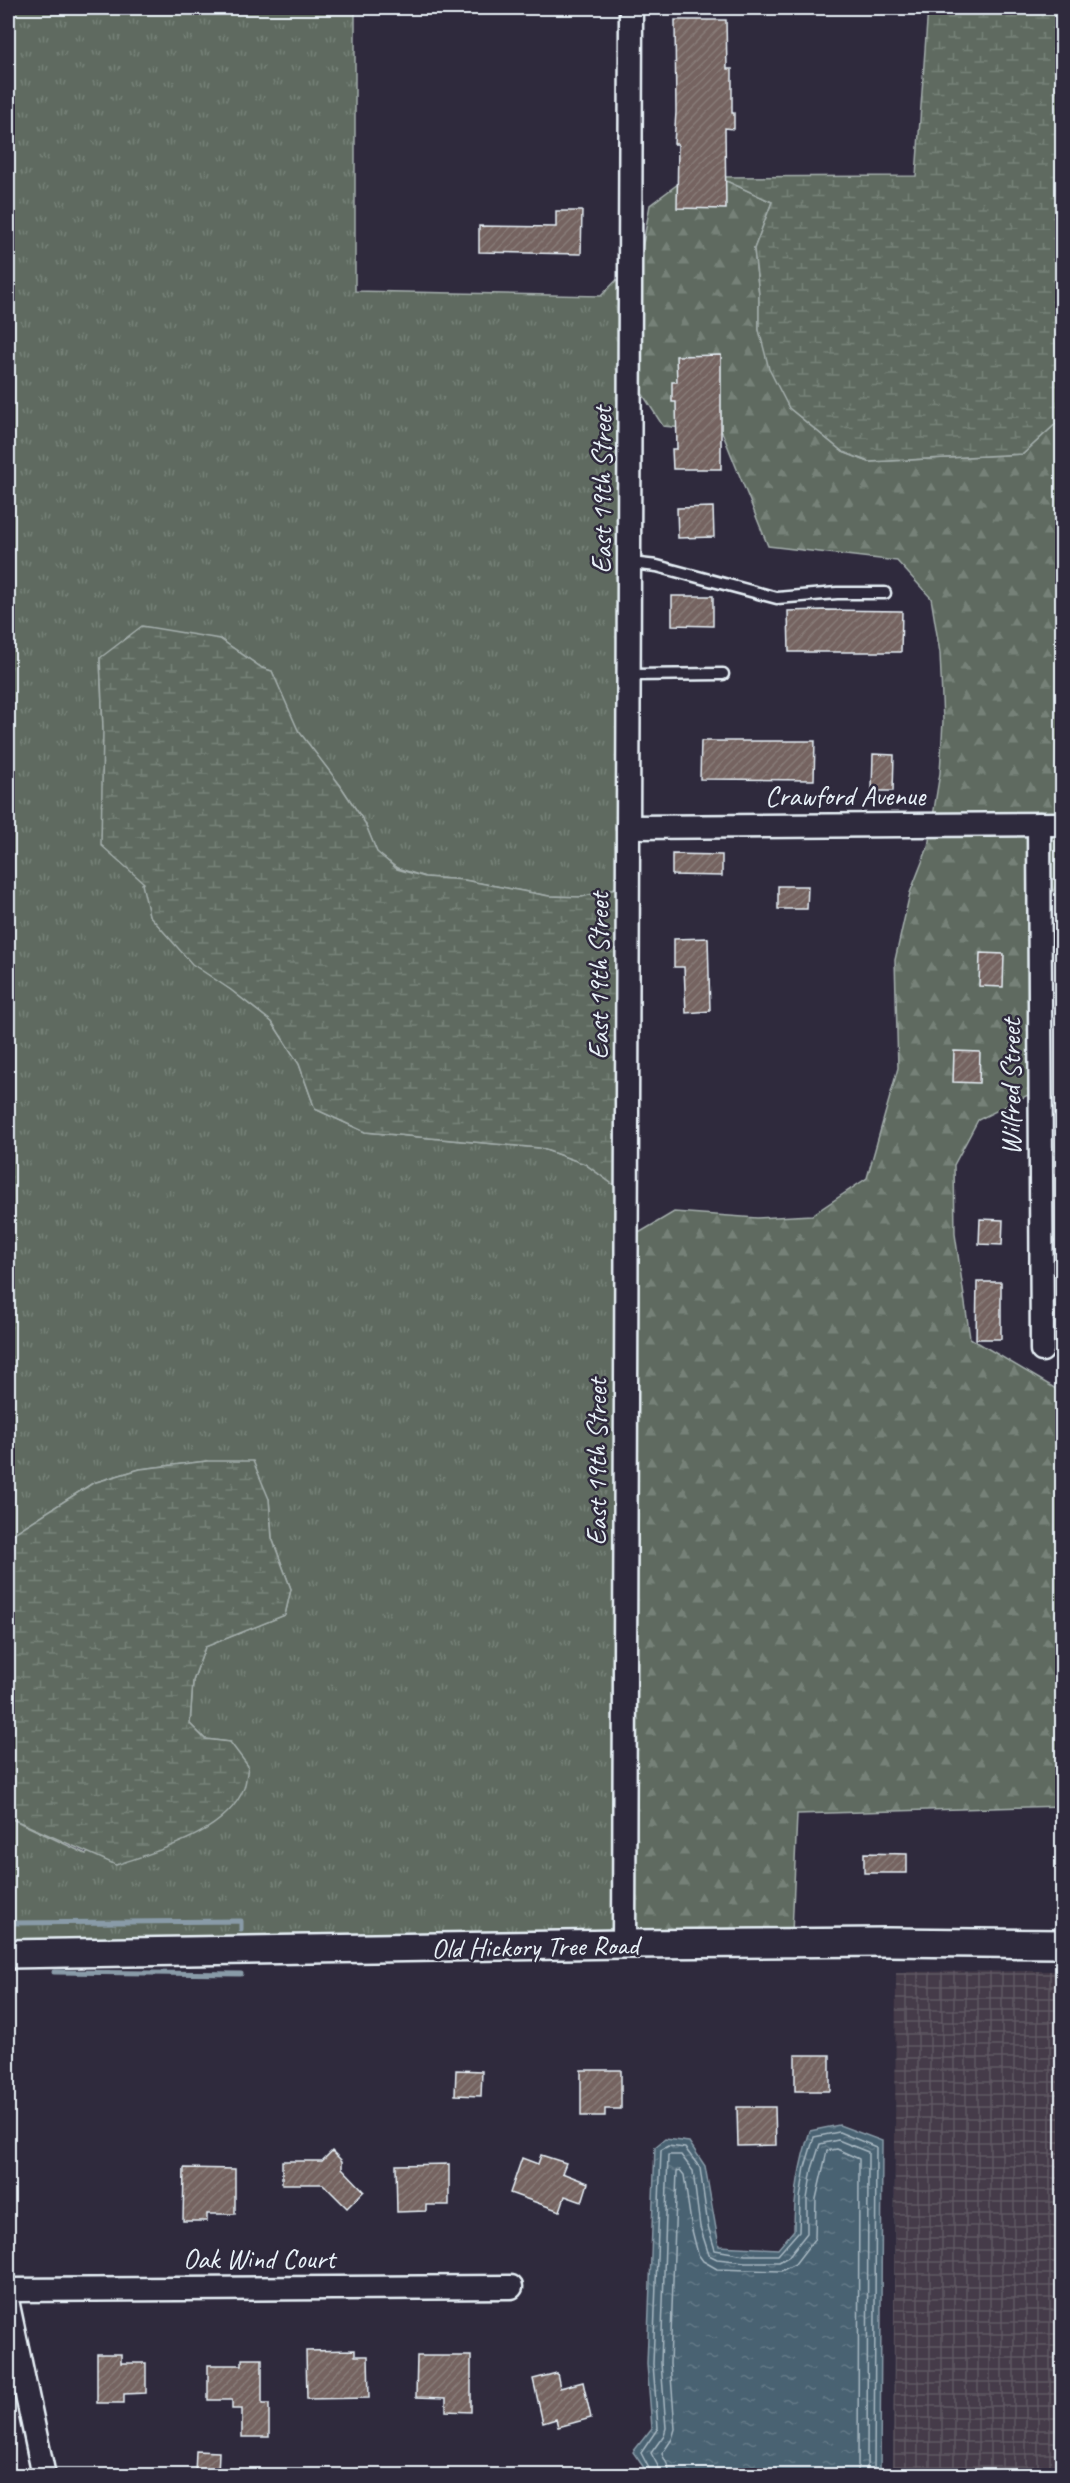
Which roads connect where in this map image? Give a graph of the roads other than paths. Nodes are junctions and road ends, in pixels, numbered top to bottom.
1 (631, 8) edge
2 (631, 563) junction
3 (885, 593) dead end
4 (723, 674) dead end
5 (630, 675) junction
6 (1039, 824) junction
7 (1062, 824) edge
8 (628, 826) junction
9 (1042, 1350) dead end
10 (624, 1944) junction
11 (1062, 1944) edge
12 (8, 1954) edge
13 (511, 2287) dead end
14 (8, 2290) edge
15 (8, 2305) edge
16 (44, 2475) edge

1 - 2 street, East 19th Street
2 - 3 lane
2 - 5 street, East 19th Street
4 - 5 lane
5 - 8 street, East 19th Street
6 - 7 street, Crawford Avenue
6 - 8 street, Crawford Avenue
6 - 9 street, Wilfred Street
8 - 10 street, East 19th Street
10 - 11 street, Old Hickory Tree Road
10 - 12 street, Old Hickory Tree Road
13 - 14 street, Oak Wind Court
15 - 16 street

